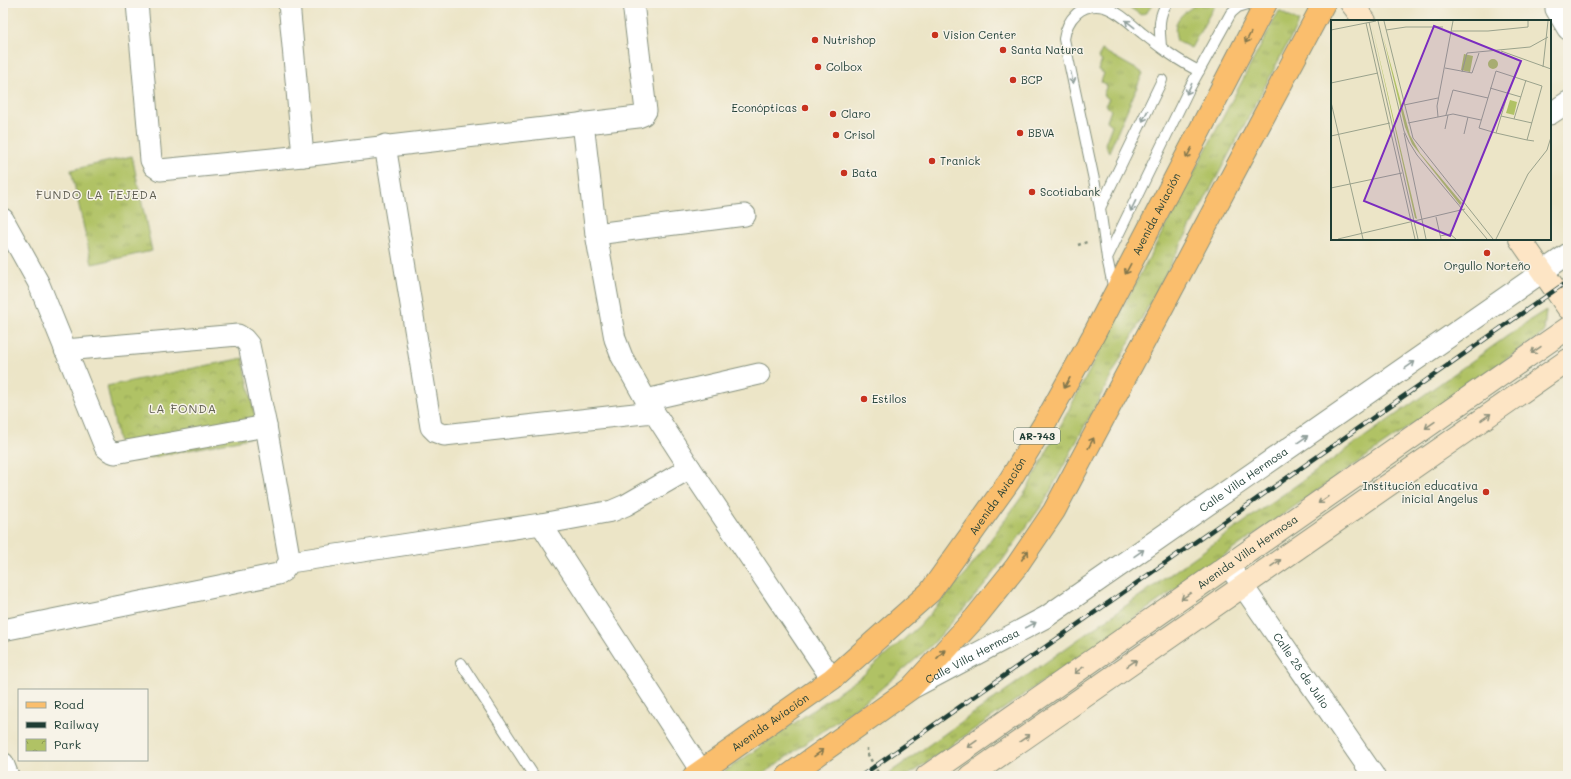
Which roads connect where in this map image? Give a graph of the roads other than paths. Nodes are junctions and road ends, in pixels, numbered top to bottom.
1 (138, 3) edge
2 (289, 3) edge
3 (633, 3) edge
4 (1166, 3) edge
5 (1250, 3) edge
6 (1266, 3) edge
7 (1324, 3) edge
8 (1352, 3) edge
9 (1558, 3) edge
10 (1364, 20) edge
11 (1568, 29) edge
12 (1161, 48) junction
13 (1198, 71) junction
14 (1162, 80) dead end
15 (1568, 102) edge
16 (1551, 113) edge
17 (583, 123) junction
18 (386, 145) junction
19 (303, 156) junction
20 (1100, 208) junction
21 (746, 215) dead end
22 (3, 218) edge
23 (596, 234) junction
24 (1521, 240) edge
25 (1568, 254) edge
26 (1107, 258) junction
27 (1543, 272) junction
28 (1115, 294) junction
29 (1568, 308) edge
30 (1568, 328) edge
31 (65, 350) junction
32 (1568, 360) edge
33 (759, 374) dead end
34 (650, 406) junction
35 (266, 426) junction
36 (690, 468) junction
37 (541, 524) junction
38 (290, 562) junction
39 (1229, 566) junction
40 (1244, 585) junction
41 (3, 630) edge
42 (461, 663) dead end
43 (832, 679) junction
44 (910, 689) junction
45 (3, 763) edge
46 (698, 773) edge
47 (8, 776) edge
48 (534, 776) edge
49 (788, 776) edge
50 (927, 776) edge
51 (970, 776) edge
52 (1374, 776) edge

1 - 19 street
2 - 19 street
3 - 17 street
4 - 12 lane
5 - 13 lane
6 -> 28 main road, Avenida Aviación / AR-743
44 -> 7 main road
8 - 10 main road
9 - 11 street
12 - 13 lane
12 -> 20 lane
13 -> 26 lane
14 -> 20 lane
15 - 16 street
17 - 18 street
17 - 23 street
18 - 19 street
18 - 34 street
20 - 26 lane
21 - 23 street
22 - 31 street
23 - 34 street
24 - 27 main road
25 - 27 street, Calle Villa Hermosa
26 - 28 lane
27 - 29 main road
44 -> 27 street, Calle Villa Hermosa
28 -> 43 main road, Avenida Aviación / AR-743
30 -> 39 main road, Avenida Villa Hermosa
31 - 35 street
31 - 35 street
40 -> 32 main road
33 - 34 street
34 - 36 street
35 - 38 street
36 - 37 street
36 - 43 street
37 - 38 street
37 - 46 street
38 - 41 street
39 - 40 street, Calle 28 de Julio
39 -> 50 main road, Avenida Villa Hermosa
51 -> 40 main road
40 - 52 street, Calle 28 de Julio
42 - 48 lane
43 - 46 main road, Avenida Aviación / AR-743
49 -> 44 main road
45 - 47 street

